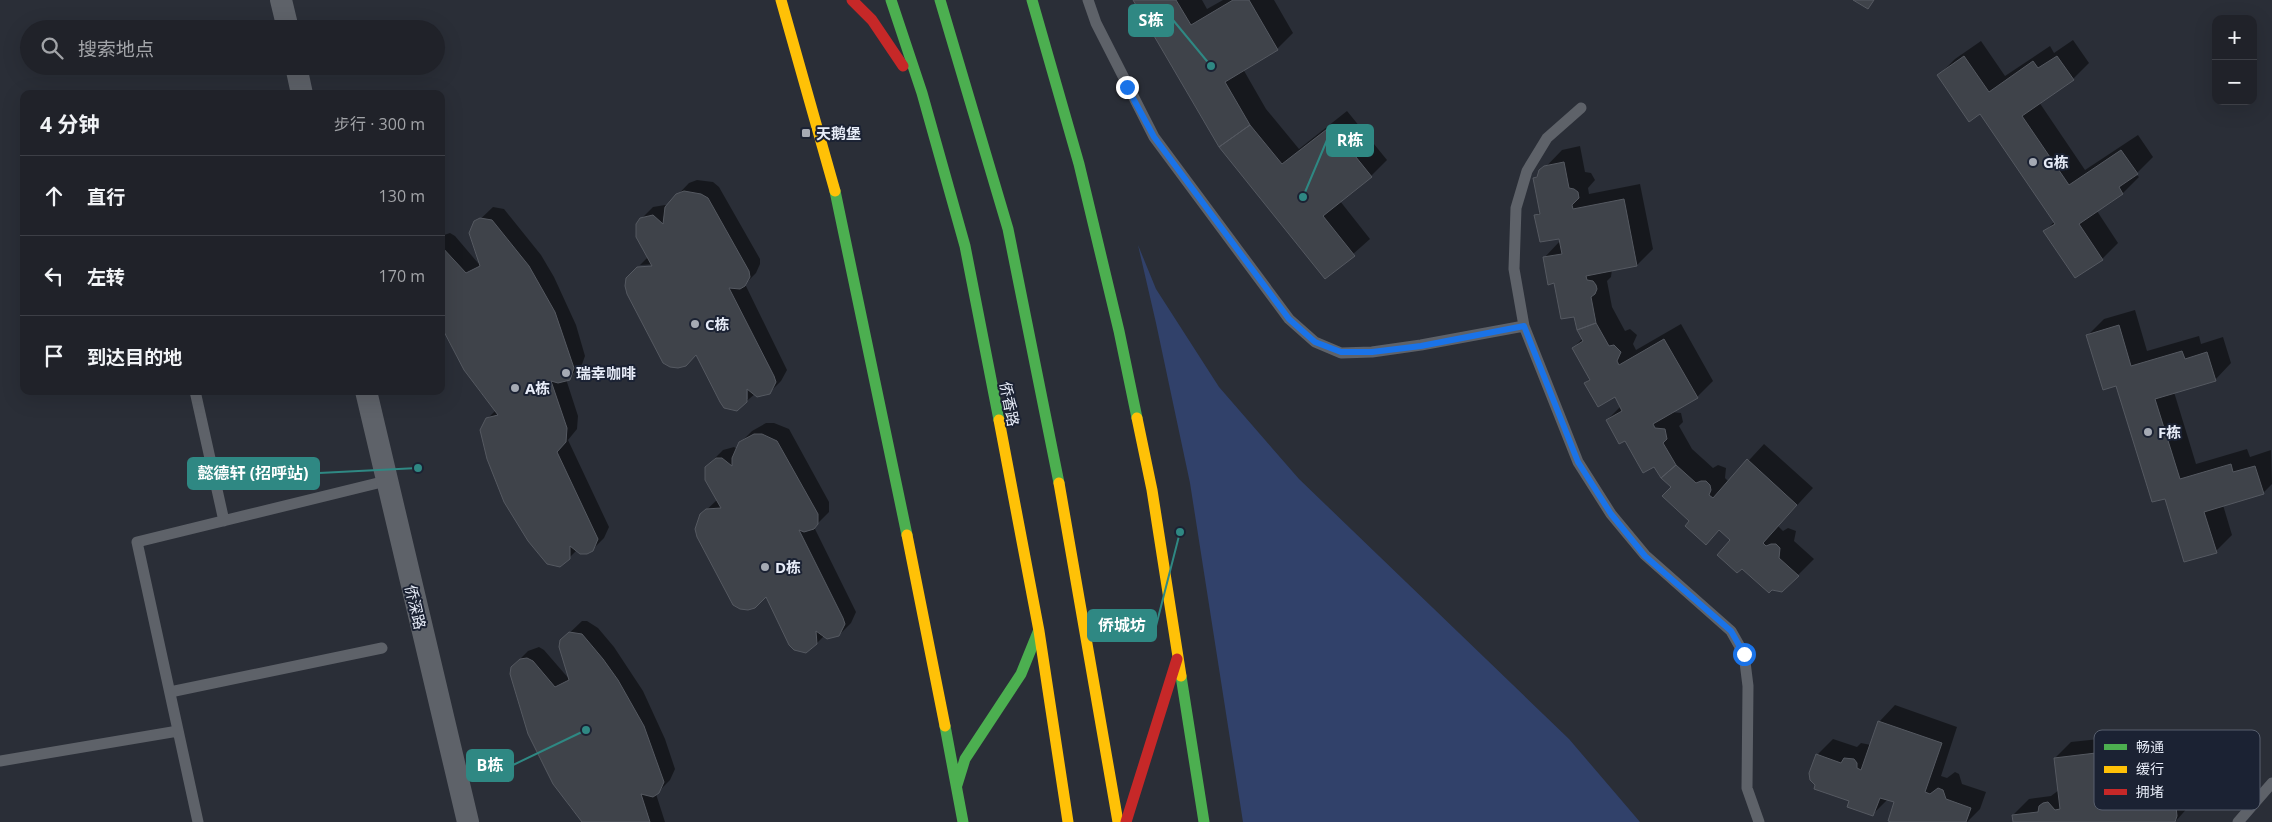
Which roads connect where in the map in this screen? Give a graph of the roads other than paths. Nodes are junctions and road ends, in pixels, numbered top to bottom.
1 (281, 0) edge
2 (781, 0) edge
3 (852, 0) edge
4 (891, 0) edge
5 (940, 0) edge
6 (1032, 0) edge
7 (1088, 0) edge
8 (286, 20) edge
9 (298, 75) edge
10 (301, 90) edge
11 (922, 93) junction
12 (1581, 108) dead end
13 (1524, 326) junction
14 (196, 395) edge
15 (367, 395) edge
16 (386, 481) junction
17 (224, 521) junction
18 (1039, 631) junction
19 (382, 648) dead end
20 (1179, 653) junction
21 (170, 692) junction
22 (178, 731) junction
23 (0, 761) edge
24 (2272, 783) edge
25 (957, 784) junction
26 (2260, 797) edge
27 (2248, 810) edge
28 (198, 822) edge
29 (468, 822) edge
30 (963, 822) edge
31 (1068, 822) edge
32 (1118, 822) edge
33 (1126, 822) edge
34 (1204, 822) edge
35 (1759, 822) edge
36 (2238, 822) edge

1 - 8 street
2 - 25 main road
3 - 11 main road
4 - 11 main road, 侨香路
5 - 32 main road
6 - 20 main road
7 - 13 lane
9 - 10 street
11 - 18 main road, 侨香路
12 - 13 lane
13 - 35 lane
14 - 17 lane
15 - 16 street, 侨深路
16 - 17 lane
16 - 29 street, 侨深路
17 - 21 lane
18 - 25 main road
18 - 31 main road, 侨香路
19 - 21 lane
20 - 33 main road
20 - 34 main road
21 - 22 lane
22 - 23 lane
22 - 28 lane
24 - 26 lane
25 - 30 main road
27 - 36 lane

